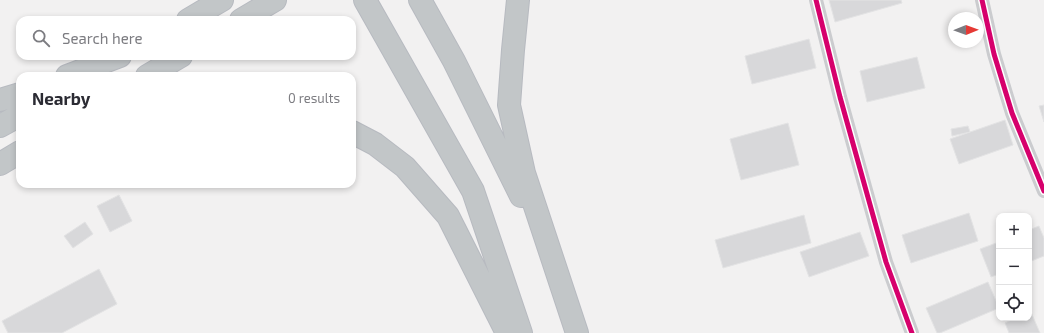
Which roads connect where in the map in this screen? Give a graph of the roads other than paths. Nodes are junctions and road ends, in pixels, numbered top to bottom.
1 (222, 0) edge
2 (275, 0) edge
3 (365, 0) edge
4 (420, 0) edge
5 (518, 0) edge
6 (816, 0) edge
7 (982, 0) edge
8 (195, 16) edge
9 (248, 16) edge
10 (109, 60) edge
11 (119, 60) edge
12 (174, 60) edge
13 (78, 72) edge
14 (97, 72) edge
15 (155, 72) edge
16 (16, 95) edge
17 (0, 100) edge
18 (16, 117) edge
19 (0, 126) edge
20 (356, 134) edge
21 (16, 155) edge
22 (16, 159) edge
23 (0, 165) edge
24 (1044, 191) edge
25 (556, 267) junction
26 (507, 333) edge
27 (521, 333) edge
28 (577, 333) edge
29 (912, 333) edge

1 - 8 highway
2 - 9 highway
3 - 27 highway
4 - 25 highway
5 - 25 highway
6 - 29 street
7 - 24 street
10 - 13 highway
11 - 14 highway
12 - 15 highway
16 - 17 highway
18 - 19 highway
20 - 26 highway
21 - 23 highway
22 - 23 highway
25 - 28 highway

